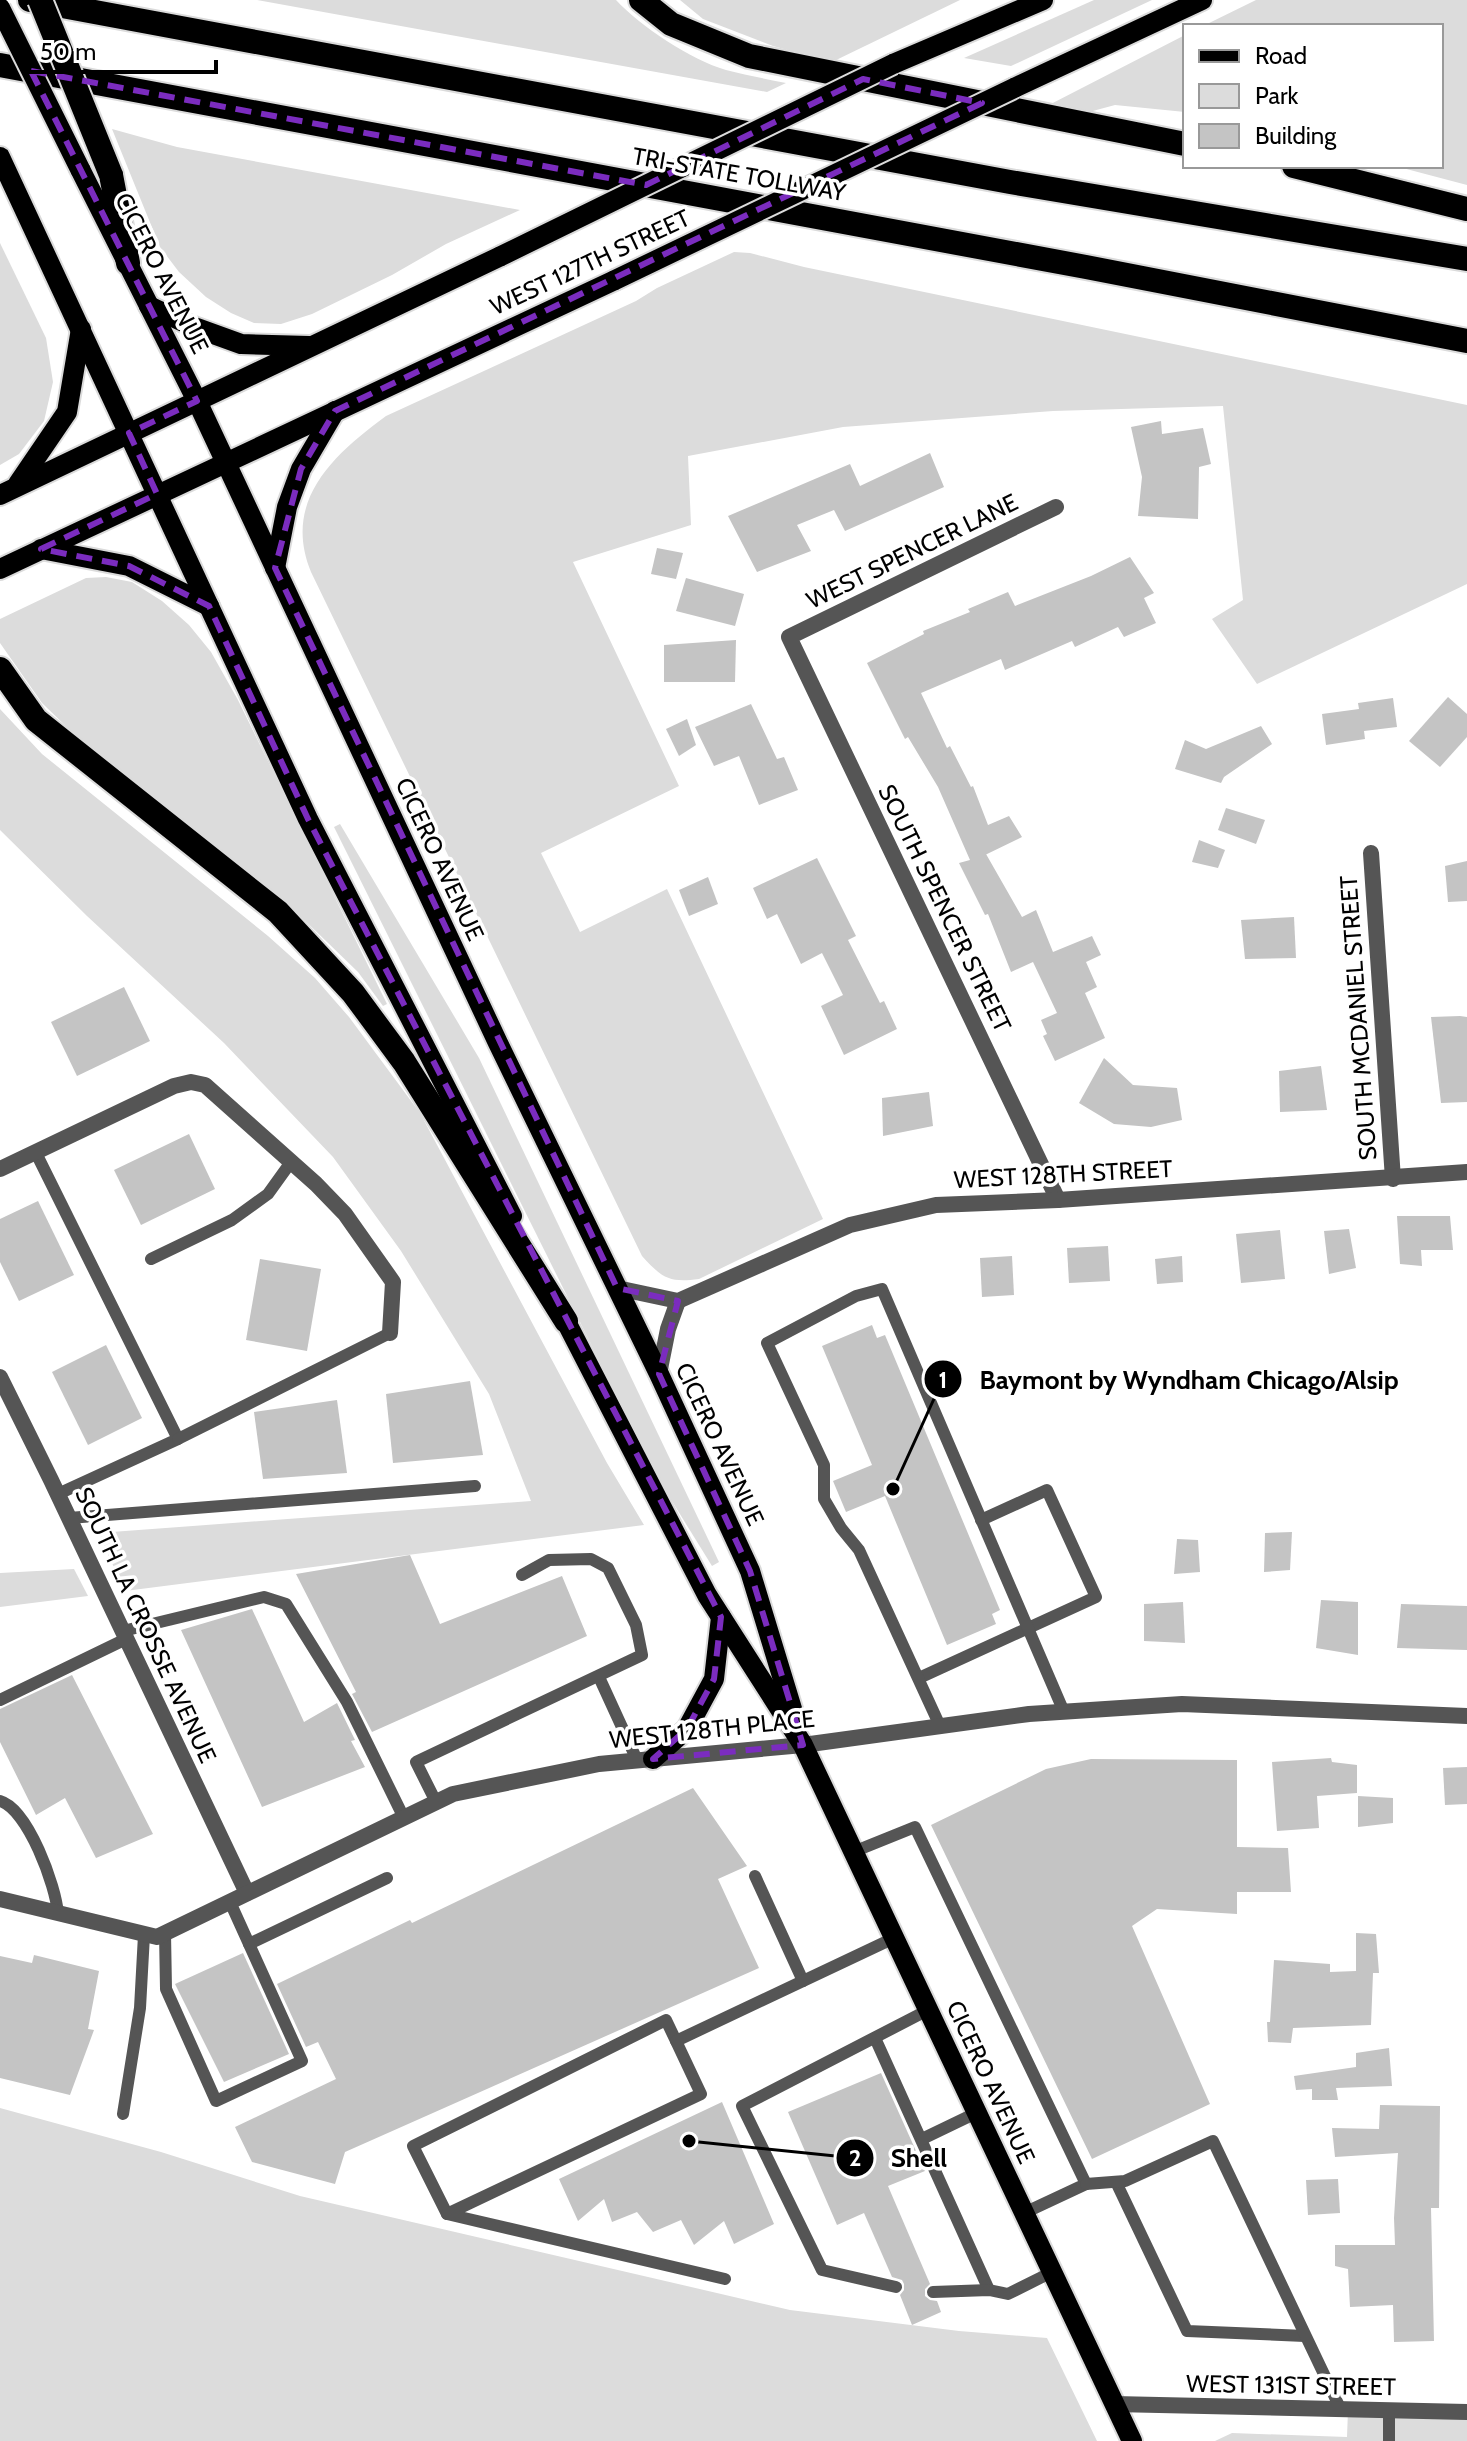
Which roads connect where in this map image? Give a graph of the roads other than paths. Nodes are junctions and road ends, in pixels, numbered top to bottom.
1 (30, 0) edge
2 (40, 0) edge
3 (641, 0) edge
4 (1043, 0) edge
5 (1202, 0) edge
6 (0, 8) edge
7 (0, 65) edge
8 (1183, 144) edge
9 (0, 157) edge
10 (1302, 168) edge
11 (1467, 209) edge
12 (1467, 259) edge
13 (128, 263) junction
14 (149, 306) junction
15 (81, 329) junction
16 (1467, 341) edge
17 (313, 346) junction
18 (197, 401) junction
19 (335, 411) junction
20 (129, 433) junction
21 (225, 463) junction
22 (8, 491) edge
23 (157, 494) junction
24 (1056, 507) dead end
25 (41, 549) junction
26 (8, 565) edge
27 (275, 568) junction
28 (209, 606) junction
29 (789, 637) joint
30 (0, 669) edge
31 (1371, 853) dead end
32 (35, 1151) junction
33 (291, 1162) junction
34 (0, 1169) edge
35 (1467, 1172) edge
36 (1393, 1179) junction
37 (1058, 1200) junction
38 (151, 1259) dead end
39 (617, 1288) junction
40 (678, 1301) junction
41 (566, 1321) junction
42 (390, 1333) joint
43 (659, 1374) junction
44 (0, 1377) edge
45 (178, 1439) junction
46 (475, 1486) dead end
47 (58, 1494) junction
48 (69, 1518) junction
49 (981, 1520) junction
50 (522, 1575) dead end
51 (721, 1617) junction
52 (1028, 1628) junction
53 (124, 1635) junction
54 (599, 1677) junction
55 (919, 1678) junction
56 (0, 1700) edge
57 (1064, 1712) junction
58 (1467, 1716) edge
59 (940, 1726) junction
60 (803, 1745) junction
61 (645, 1760) junction
62 (0, 1801) edge
63 (436, 1802) junction
64 (404, 1818) junction
65 (853, 1852) junction
66 (755, 1876) dead end
67 (387, 1878) dead end
68 (247, 1893) junction
69 (0, 1899) edge
70 (230, 1902) junction
71 (58, 1914) junction
72 (165, 1933) junction
73 (144, 1935) junction
74 (894, 1938) junction
75 (249, 1944) junction
76 (803, 1981) junction
77 (928, 2010) junction
78 (875, 2038) junction
79 (676, 2041) junction
80 (976, 2113) junction
81 (123, 2114) dead end
82 (922, 2139) junction
83 (1116, 2182) junction
84 (1086, 2184) junction
85 (1024, 2213) junction
86 (447, 2214) junction
87 (1052, 2272) junction
88 (725, 2279) dead end
89 (896, 2287) dead end
90 (989, 2290) junction
91 (933, 2292) dead end
92 (1305, 2336) junction
93 (1114, 2404) junction
94 (1341, 2410) junction
95 (1389, 2411) junction
96 (1467, 2412) edge
97 (1132, 2441) edge
98 (1389, 2441) edge

1 - 12 highway, TRI-STATE TOLLWAY
2 - 13 highway, bridge
3 - 8 highway
4 - 17 main road, WEST 127TH STREET, bridge
5 - 19 main road, WEST 127TH STREET, bridge
6 - 13 main road, CICERO AVENUE, bridge
7 - 16 highway, TRI-STATE TOLLWAY
9 - 15 main road, CICERO AVENUE
10 - 11 highway
13 - 14 main road, CICERO AVENUE
14 - 17 main road
14 - 18 main road, CICERO AVENUE
15 - 20 main road, CICERO AVENUE
15 - 22 main road
17 - 18 main road, WEST 127TH STREET
18 - 20 main road, WEST 127TH STREET
18 - 21 main road, CICERO AVENUE
19 - 21 main road, WEST 127TH STREET
19 - 27 main road
20 - 22 main road, WEST 127TH STREET
20 - 23 main road, CICERO AVENUE
21 - 23 main road, WEST 127TH STREET
21 - 27 main road, CICERO AVENUE
23 - 25 main road, WEST 127TH STREET
23 - 28 main road, CICERO AVENUE
24 - 29 street, WEST SPENCER LANE
25 - 26 main road, WEST 127TH STREET
25 - 28 main road
27 - 39 main road, CICERO AVENUE
28 - 41 main road, CICERO AVENUE
29 - 37 street, SOUTH SPENCER STREET
30 - 41 highway
31 - 36 street, SOUTH MCDANIEL STREET
32 - 33 street
32 - 34 street
32 - 45 lane
33 - 38 lane
33 - 42 street
35 - 36 street, WEST 128TH STREET
36 - 37 street, WEST 128TH STREET
37 - 40 street, WEST 128TH STREET
39 - 40 street
39 - 43 main road, CICERO AVENUE
40 - 43 street
41 - 51 main road, CICERO AVENUE
42 - 45 lane
43 - 60 main road, CICERO AVENUE
44 - 47 street, SOUTH LA CROSSE AVENUE
45 - 47 lane
46 - 48 lane
47 - 48 street, SOUTH LA CROSSE AVENUE
48 - 53 street, SOUTH LA CROSSE AVENUE
49 - 52 lane
49 - 52 lane
49 - 55 lane
50 - 54 lane
51 - 60 main road, CICERO AVENUE
51 - 61 main road
52 - 55 lane
52 - 57 lane
53 - 56 lane
53 - 64 lane
53 - 68 street, SOUTH LA CROSSE AVENUE
54 - 61 lane
54 - 63 lane
55 - 59 lane
57 - 58 street, WEST 128TH PLACE
57 - 59 street, WEST 128TH PLACE
59 - 60 street, WEST 128TH PLACE
60 - 61 street, WEST 128TH PLACE
60 - 65 main road, CICERO AVENUE
61 - 63 street, WEST 128TH PLACE
62 - 71 lane
63 - 64 street, WEST 128TH PLACE
64 - 68 street, WEST 128TH PLACE
65 - 74 main road, CICERO AVENUE
65 - 84 lane
66 - 76 lane
67 - 75 lane
68 - 70 street, WEST 128TH PLACE
69 - 71 street, WEST 128TH PLACE
70 - 72 street, WEST 128TH PLACE
70 - 75 lane
71 - 73 street, WEST 128TH PLACE
72 - 73 street, WEST 128TH PLACE
72 - 75 lane
73 - 81 lane
74 - 76 lane
74 - 77 main road, CICERO AVENUE
76 - 79 lane
77 - 78 lane
77 - 80 main road, CICERO AVENUE
78 - 82 lane
78 - 89 lane
79 - 86 lane
79 - 86 lane
80 - 82 lane
80 - 85 main road, CICERO AVENUE
82 - 90 lane
83 - 84 lane
83 - 92 lane
83 - 92 lane
84 - 85 lane
85 - 87 main road, CICERO AVENUE
86 - 88 lane
87 - 90 lane
87 - 93 main road, CICERO AVENUE
90 - 91 lane
92 - 94 lane
93 - 94 street, WEST 131ST STREET
93 - 97 main road, CICERO AVENUE
94 - 95 street, WEST 131ST STREET
95 - 96 street, WEST 131ST STREET
95 - 98 lane

